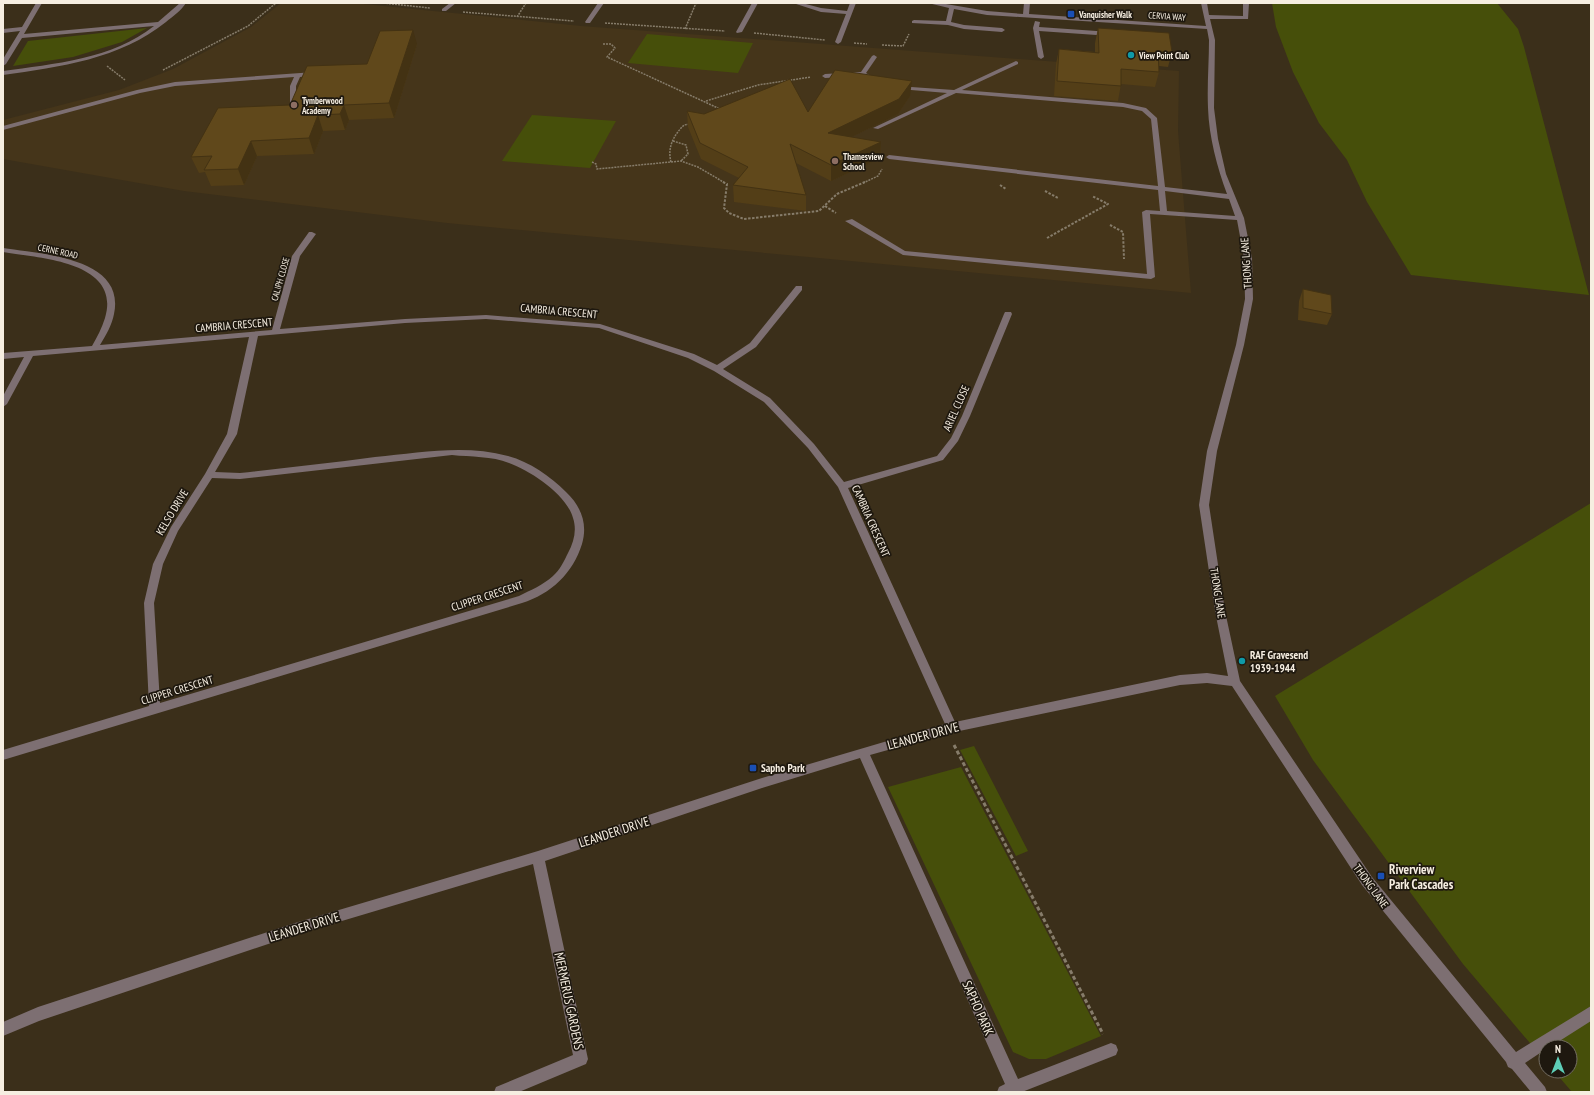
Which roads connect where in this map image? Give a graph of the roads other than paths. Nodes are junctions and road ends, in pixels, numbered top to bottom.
1 (39, 3) edge
2 (183, 3) edge
3 (453, 3) edge
4 (601, 3) edge
5 (755, 3) edge
6 (796, 3) edge
7 (853, 3) edge
8 (931, 3) edge
9 (1027, 3) edge
10 (1204, 3) edge
11 (1246, 3) edge
12 (952, 7) junction
13 (444, 10) road end
14 (849, 13) junction
15 (1026, 16) junction
16 (1038, 16) junction
17 (1208, 17) junction
18 (588, 22) road end
19 (914, 22) dead end
20 (948, 23) junction
21 (162, 24) junction
22 (1210, 28) junction
23 (23, 29) junction
24 (1037, 29) junction
25 (1002, 30) dead end
26 (3, 31) edge
27 (739, 32) road end
28 (1120, 34) edge
29 (19, 36) junction
30 (838, 42) dead end
31 (874, 57) dead end
32 (1041, 58) dead end
33 (1016, 63) dead end
34 (3, 64) edge
35 (3, 72) edge
36 (324, 74) edge
37 (863, 74) junction
38 (825, 76) road end
39 (297, 77) junction
40 (953, 92) junction
41 (287, 112) edge
42 (3, 128) edge
43 (876, 128) edge
44 (889, 157) road end
45 (1163, 188) junction
46 (1232, 197) junction
47 (1164, 213) junction
48 (1240, 218) junction
49 (849, 221) dead end
50 (312, 234) dead end
51 (3, 250) edge
52 (799, 288) dead end
53 (1008, 314) dead end
54 (275, 333) junction
55 (254, 335) junction
56 (94, 349) junction
57 (28, 355) junction
58 (3, 356) edge
59 (717, 369) junction
60 (3, 404) edge
61 (209, 475) junction
62 (842, 486) junction
63 (1235, 682) junction
64 (155, 710) junction
65 (949, 728) junction
66 (863, 752) junction
67 (3, 755) edge
68 (538, 857) junction
69 (1591, 1013) edge
70 (3, 1029) edge
71 (1111, 1050) road end
72 (1513, 1062) junction
73 (1009, 1090) edge
74 (501, 1092) edge
75 (1540, 1092) edge

1 - 23 street
2 - 21 street
3 - 13 street
4 - 18 street
5 - 27 street
6 - 14 street
7 - 14 street
8 - 12 street, CERVIA WAY
9 - 15 street
10 - 17 street, THONG LANE
11 - 17 street
12 - 15 street, CERVIA WAY
12 - 20 street
14 - 30 street
15 - 16 street, CERVIA WAY
16 - 22 street, CERVIA WAY
16 - 24 street
17 - 22 street, THONG LANE
19 - 20 street
20 - 25 street
21 - 29 street
21 - 35 street
22 - 46 street, THONG LANE
23 - 26 street
23 - 29 street
24 - 28 street
24 - 32 street
29 - 34 street
31 - 37 street
33 - 40 street
36 - 39 street
37 - 38 street
37 - 40 street
39 - 41 street
39 - 42 street
40 - 43 street
40 - 45 street
44 - 45 street
45 - 46 street
45 - 47 street
46 - 48 street, THONG LANE
47 - 48 street
47 - 49 street
48 - 63 street, THONG LANE
50 - 54 street, CALIPH CLOSE
51 - 56 street, CERNE ROAD
52 - 59 street
53 - 62 street, ARIEL CLOSE
54 - 55 street, CAMBRIA CRESCENT
54 - 59 street, CAMBRIA CRESCENT
55 - 56 street, CAMBRIA CRESCENT
55 - 61 street, KELSO DRIVE
56 - 57 street, CAMBRIA CRESCENT
57 - 58 street, CAMBRIA CRESCENT
57 - 60 street
59 - 62 street, CAMBRIA CRESCENT
61 - 64 street, KELSO DRIVE
61 - 64 street, CLIPPER CRESCENT
62 - 65 street, CAMBRIA CRESCENT
63 - 65 street, LEANDER DRIVE
63 - 72 street, THONG LANE
64 - 67 street, CLIPPER CRESCENT
65 - 66 street, LEANDER DRIVE
66 - 68 street, LEANDER DRIVE
66 - 73 street, SAPHO PARK
68 - 70 street, LEANDER DRIVE
68 - 74 street, MERMERUS GARDENS
69 - 72 street
71 - 73 street, SAPHO PARK
72 - 75 street, THONG LANE

